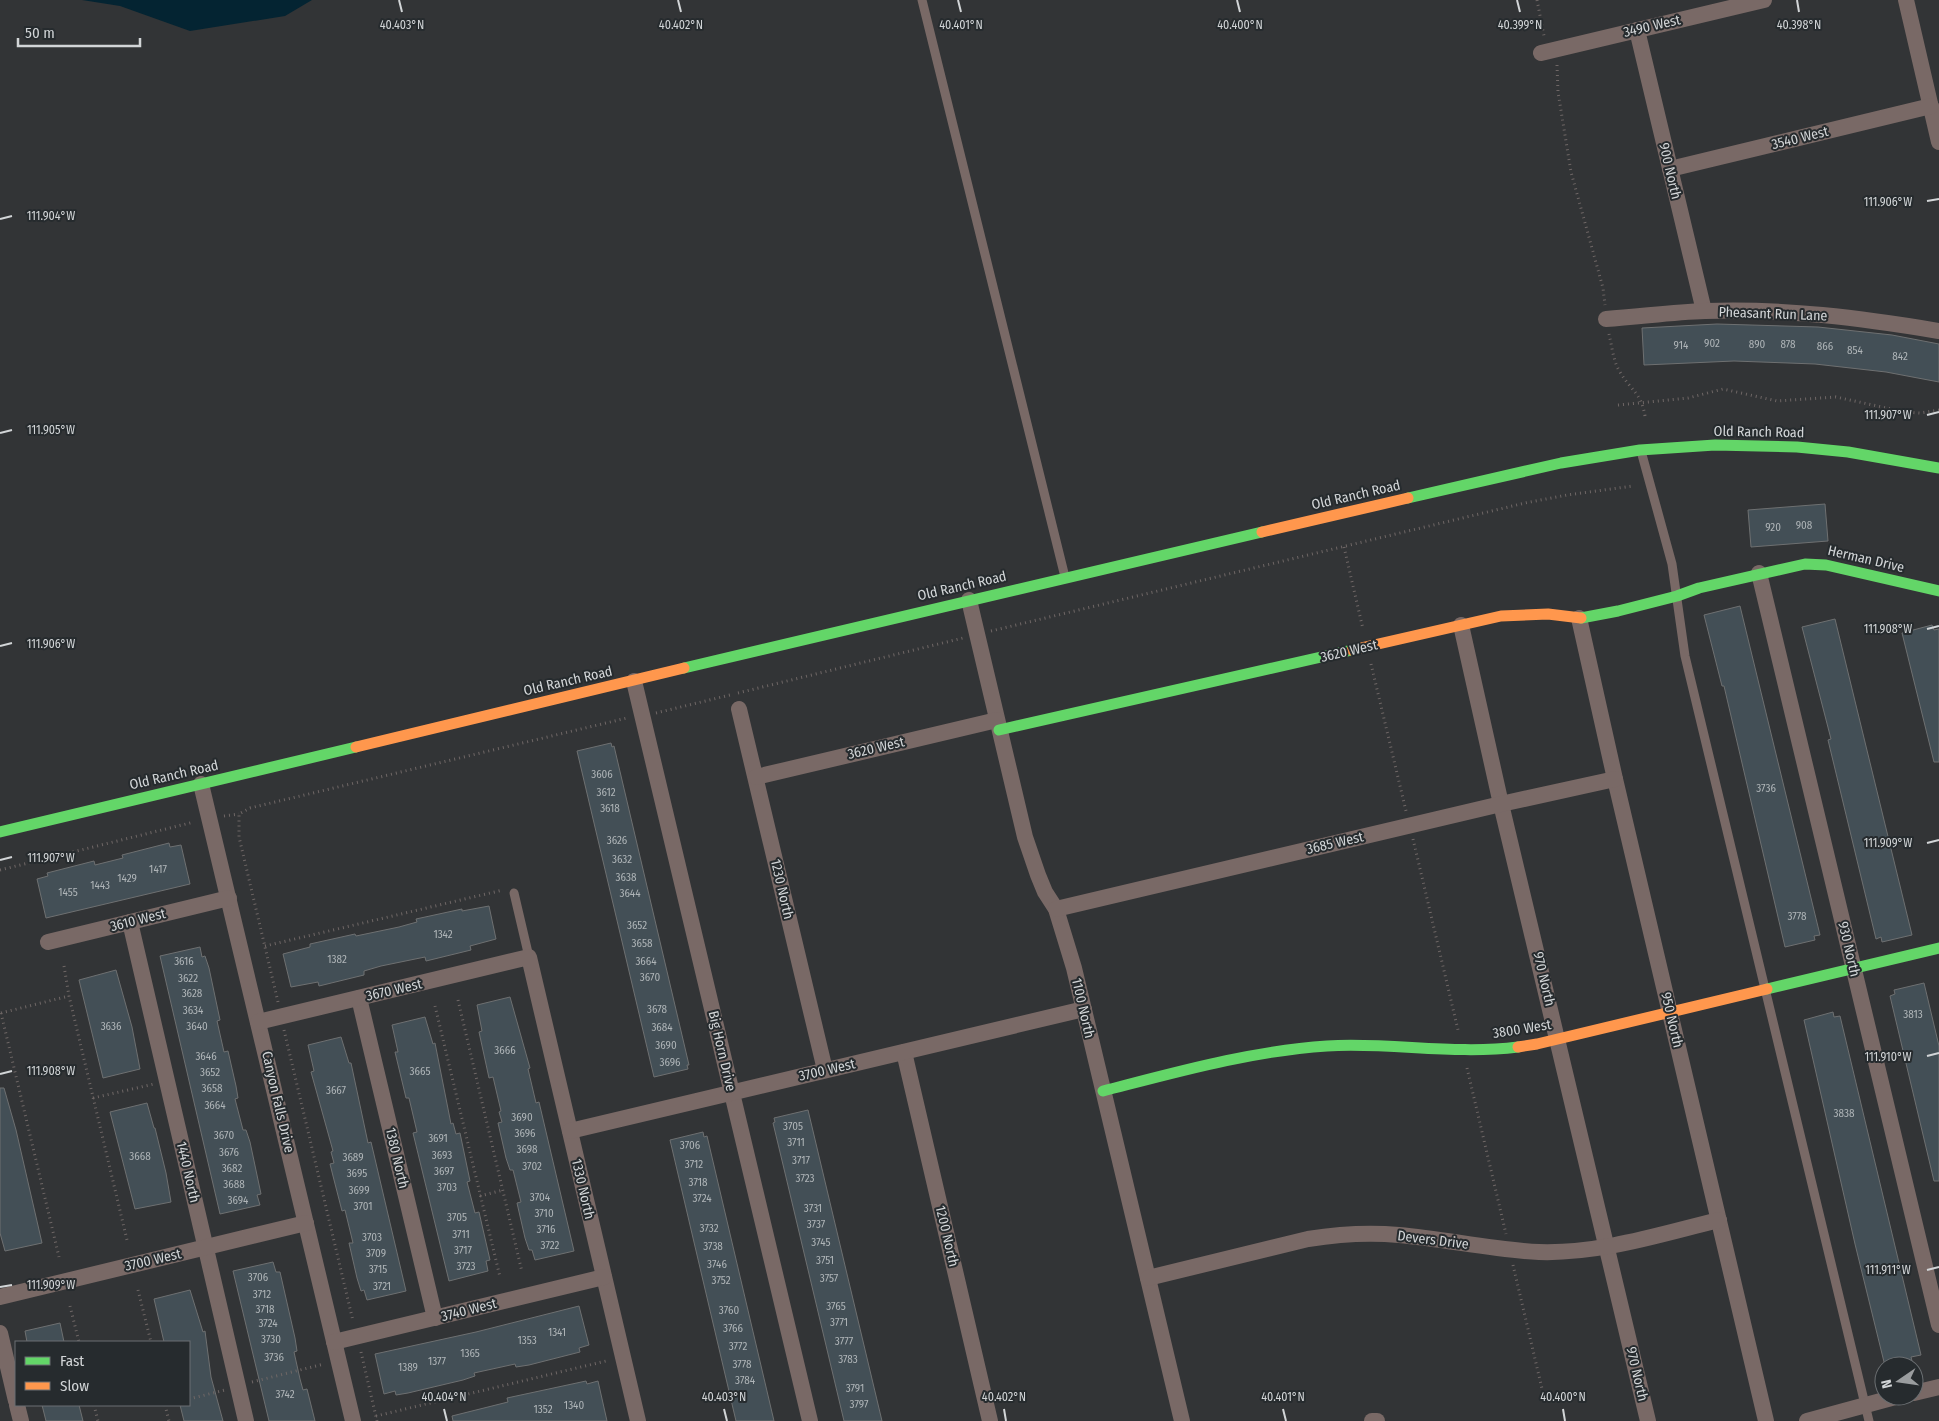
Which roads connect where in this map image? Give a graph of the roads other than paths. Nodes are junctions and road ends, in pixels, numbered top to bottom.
1 (922, 0) edge
2 (1764, 0) edge
3 (1906, 0) edge
4 (1637, 30) junction
5 (1543, 46) road end
6 (1931, 106) junction
7 (1939, 142) edge
8 (1670, 169) junction
9 (1704, 311) junction
10 (1607, 319) road end
11 (1939, 331) edge
12 (1640, 450) junction
13 (1939, 468) edge
14 (1759, 573) junction
15 (1065, 577) junction
16 (1699, 588) joint
17 (1939, 591) edge
18 (1678, 596) junction
19 (969, 600) junction
20 (1578, 618) junction
21 (1461, 625) junction
22 (634, 681) junction
23 (739, 708) dead end
24 (998, 725) junction
25 (756, 776) junction
26 (1615, 779) junction
27 (202, 784) junction
28 (1501, 804) junction
29 (0, 832) edge
30 (512, 891) road end
31 (229, 898) junction
32 (1056, 909) junction
33 (130, 922) junction
34 (48, 942) dead end
35 (1939, 948) edge
36 (529, 957) junction
37 (1854, 969) junction
38 (1766, 990) junction
39 (359, 998) junction
40 (1084, 1009) junction
41 (1670, 1012) junction
42 (258, 1022) junction
43 (1558, 1039) junction
44 (904, 1052) junction
45 (825, 1070) junction
46 (1103, 1091) junction
47 (732, 1092) junction
48 (570, 1131) junction
49 (1719, 1220) junction
50 (306, 1223) junction
51 (1607, 1246) junction
52 (205, 1248) junction
53 (604, 1277) junction
54 (1148, 1278) junction
55 (1935, 1290) edge
56 (0, 1297) edge
57 (435, 1318) junction
58 (1939, 1325) edge
59 (0, 1332) edge
60 (334, 1342) junction
61 (1939, 1387) edge
62 (1924, 1391) edge
63 (15, 1395) edge
64 (1874, 1402) edge
65 (1865, 1404) junction
66 (18, 1406) edge
67 (21, 1421) edge
68 (246, 1421) edge
69 (353, 1421) edge
70 (638, 1421) edge
71 (810, 1421) edge
72 (990, 1421) edge
73 (1182, 1421) edge
74 (1372, 1421) edge
75 (1377, 1421) edge
76 (1648, 1421) edge
77 (1766, 1421) edge
78 (1807, 1421) edge
79 (1869, 1421) edge

1 - 15 lane
2 - 4 street, 3490 West
3 - 6 street
4 - 5 street, 3490 West
4 - 8 street, 900 North
6 - 7 street
6 - 8 street, 3540 West
8 - 9 street, 900 North
9 - 10 street, Pheasant Run Lane
9 - 11 street, Pheasant Run Lane
12 - 13 street, Old Ranch Road
12 - 15 street, Old Ranch Road
12 - 18 lane
14 - 16 street, Herman Drive
14 - 17 street, Herman Drive
14 - 37 street, 930 North
15 - 19 street, Old Ranch Road
16 - 18 street, 3620 West
18 - 20 street, 3620 West
18 - 38 lane
19 - 22 street, Old Ranch Road
19 - 24 street, 1100 North
20 - 21 street, 3620 West
20 - 26 street, 950 North
21 - 24 street, 3620 West
21 - 28 street, 970 North
22 - 27 street, Old Ranch Road
22 - 47 street, Big Horn Drive
23 - 25 street, 1230 North
24 - 25 street, 3620 West
24 - 32 street, 1100 North
25 - 45 street, 1230 North
26 - 28 street, 3685 West
26 - 41 street, 950 North
27 - 29 street, Old Ranch Road
27 - 31 street, Canyon Falls Drive
28 - 32 street, 3685 West
28 - 43 street, 970 North
30 - 36 lane
31 - 33 street, 3610 West
31 - 42 street, Canyon Falls Drive
32 - 40 street, 1100 North
33 - 34 street, 3610 West
33 - 52 street, 1440 North
35 - 37 street, 3800 West
36 - 39 street, 3670 West
36 - 48 street, 1330 North
37 - 38 street, 3800 West
37 - 55 street, 930 North
38 - 41 street, 3800 West
38 - 65 lane
39 - 42 street, 3670 West
39 - 57 street, 1380 North
40 - 44 street, 3700 West
40 - 46 street, 1100 North
41 - 43 street, 3800 West
41 - 49 street, 950 North
42 - 50 street, Canyon Falls Drive
43 - 46 street, 3800 West
43 - 51 street, 970 North
44 - 45 street, 3700 West
44 - 72 street, 1200 North
45 - 47 street, 3700 West
46 - 54 street, 1100 North
47 - 48 street, 3700 West
47 - 71 street, Big Horn Drive
48 - 53 street, 1330 North
49 - 51 street, Devers Drive
49 - 77 street, 950 North
50 - 52 street, 3700 West
50 - 60 street, Canyon Falls Drive
51 - 54 street, Devers Drive
51 - 76 street, 970 North
52 - 56 street, 3700 West
52 - 68 street, 1440 North
53 - 57 street, 3740 West
53 - 70 street, 1330 North
54 - 73 street, 1100 North
55 - 58 street, 930 North
57 - 60 street, 3740 West
59 - 63 street
60 - 69 street, Canyon Falls Drive
61 - 62 street
64 - 65 street
65 - 78 street
65 - 79 lane
66 - 67 street
74 - 75 street

